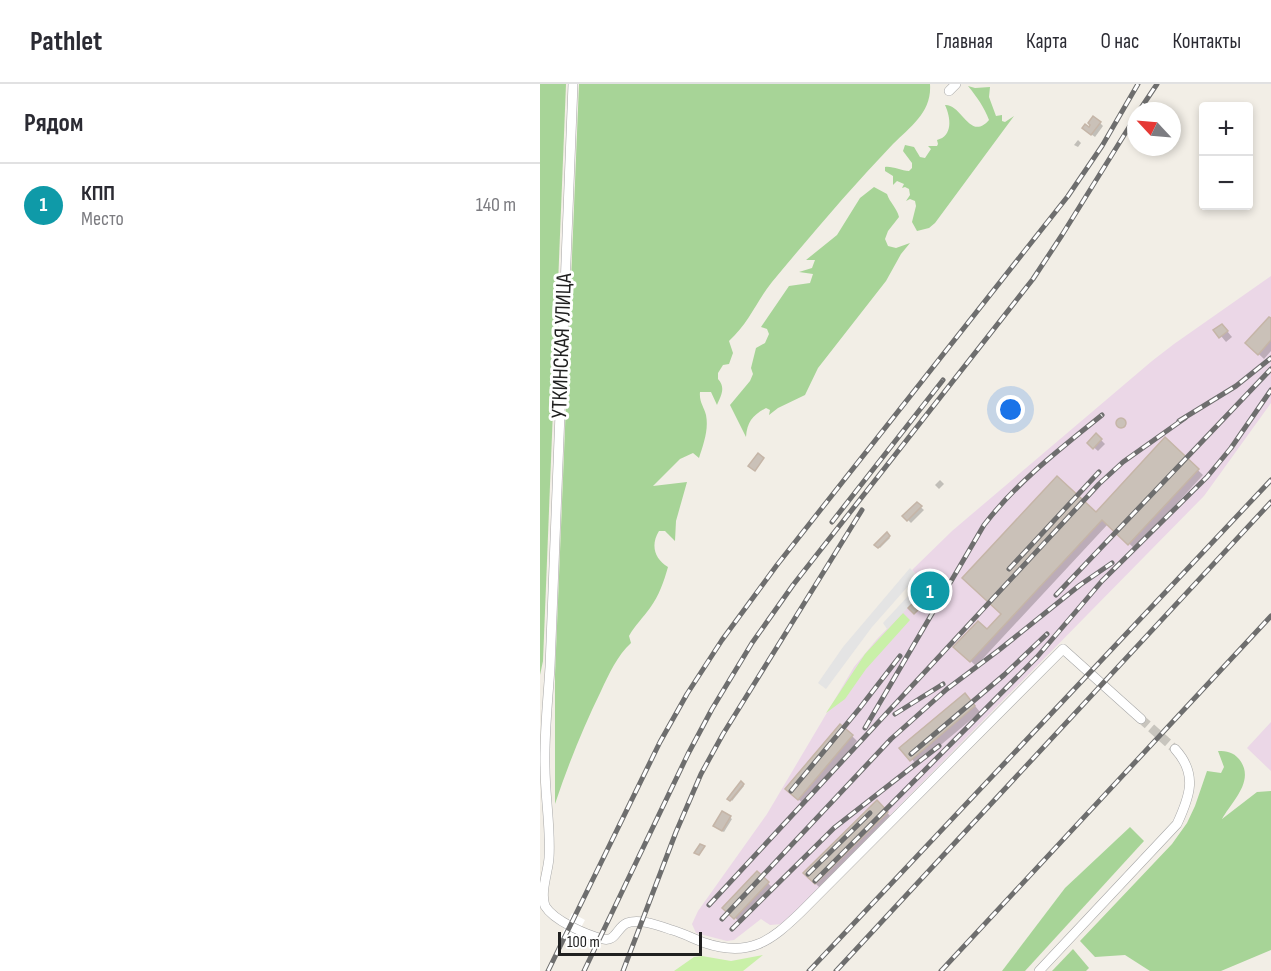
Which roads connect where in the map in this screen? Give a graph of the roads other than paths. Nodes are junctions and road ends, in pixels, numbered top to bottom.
1 (573, 84) edge
2 (1141, 719) tunnel mouth
3 (1175, 749) tunnel mouth
4 (541, 897) edge
5 (1039, 971) edge

1 - 4 street, УТКИНСКАЯ УЛИЦА
2 - 4 street
3 - 5 street

